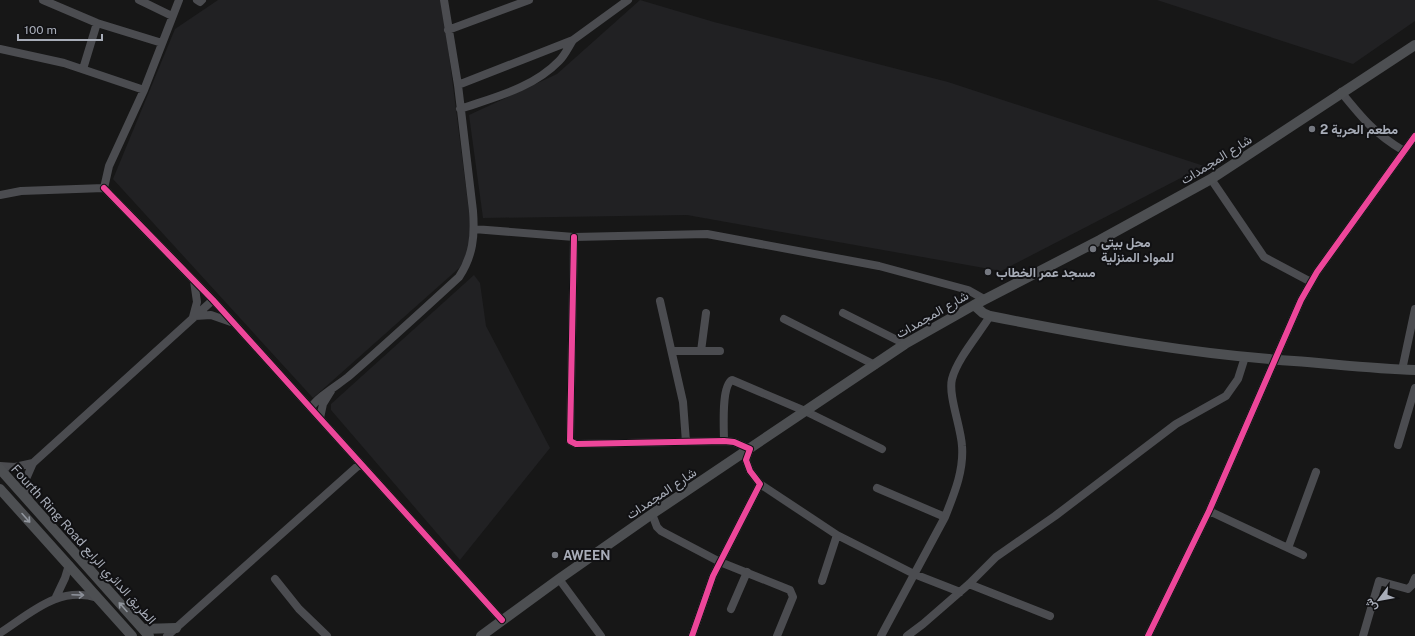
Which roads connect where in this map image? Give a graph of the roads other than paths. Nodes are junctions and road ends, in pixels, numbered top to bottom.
1 (43, 0) edge
2 (139, 0) edge
3 (179, 0) edge
4 (198, 0) edge
5 (202, 0) edge
6 (444, 0) edge
7 (528, 0) edge
8 (628, 0) edge
9 (172, 16) junction
10 (97, 23) junction
11 (448, 30) junction
12 (573, 40) junction
13 (162, 43) junction
14 (1415, 45) edge
15 (0, 49) edge
16 (83, 69) junction
17 (458, 85) junction
18 (144, 90) junction
19 (1341, 92) junction
20 (460, 109) junction
21 (1415, 136) edge
22 (1404, 151) junction
23 (1211, 179) junction
24 (104, 188) junction
25 (0, 195) edge
26 (474, 229) junction
27 (574, 237) junction
28 (194, 281) junction
29 (1311, 282) junction
30 (984, 299) junction
31 (213, 300) junction
32 (660, 301) dead end
33 (974, 305) junction
34 (1415, 309) edge
35 (706, 313) dead end
36 (843, 313) dead end
37 (990, 316) junction
38 (194, 317) junction
39 (784, 319) dead end
40 (233, 322) junction
41 (906, 344) junction
42 (672, 351) junction
43 (701, 351) junction
44 (720, 351) dead end
45 (1245, 357) junction
46 (1276, 360) junction
47 (875, 364) junction
48 (1402, 370) junction
49 (1415, 370) edge
50 (1415, 388) edge
51 (332, 391) junction
52 (311, 408) junction
53 (805, 411) junction
54 (320, 418) junction
55 (724, 441) junction
56 (686, 442) junction
57 (1398, 445) dead end
58 (750, 449) junction
59 (882, 449) dead end
60 (33, 463) junction
61 (360, 464) junction
62 (0, 466) edge
63 (0, 469) edge
64 (1316, 472) dead end
65 (760, 484) junction
66 (877, 488) dead end
67 (0, 489) edge
68 (30, 502) junction
69 (1209, 511) junction
70 (652, 514) junction
71 (946, 517) junction
72 (837, 535) junction
73 (1288, 548) junction
74 (1303, 555) dead end
75 (720, 562) junction
76 (68, 565) junction
77 (747, 572) junction
78 (914, 574) junction
79 (1415, 578) edge
80 (274, 579) dead end
81 (559, 579) junction
82 (822, 581) dead end
83 (969, 584) junction
84 (960, 592) junction
85 (56, 597) junction
86 (99, 598) junction
87 (730, 609) dead end
88 (1050, 616) dead end
89 (502, 620) junction
90 (177, 630) edge
91 (146, 632) edge
92 (0, 633) edge
93 (132, 636) edge
94 (167, 636) edge
95 (327, 636) edge
96 (481, 636) edge
97 (601, 636) edge
98 (692, 636) edge
99 (777, 636) edge
100 (881, 636) edge
101 (907, 636) edge
102 (1148, 636) edge
103 (1363, 636) edge

1 - 10 street
2 - 9 street
3 - 9 street
4 - 5 street
6 - 11 street
7 - 11 street
8 - 12 street
9 - 13 street
10 - 13 street
10 - 16 street
11 - 17 street
12 - 17 street
12 - 20 street
13 - 18 street
14 - 19 main road, شارع المجمدات
15 - 16 street
16 - 18 street
17 - 20 street
18 - 24 street
19 - 22 street
19 - 23 main road, شارع المجمدات
20 - 26 street
21 - 22 street
22 - 29 street
23 - 29 street
23 - 30 main road, شارع المجمدات
24 - 25 street
24 - 28 street
26 - 27 street
26 - 51 street
27 - 30 street
27 - 56 street
28 - 31 street
28 - 38 street
29 - 46 street
30 - 33 main road, شارع المجمدات
31 - 38 street
31 - 40 street
32 - 42 street
33 - 37 main road
33 - 41 main road, شارع المجمدات
34 - 48 street
35 - 43 street
36 - 41 street
37 - 45 main road
37 - 71 street
38 - 40 street
38 - 60 street
39 - 47 street
40 - 52 street
41 - 47 main road, شارع المجمدات
42 - 43 street
42 - 56 street
43 - 44 street
45 - 46 main road
45 - 83 street
46 - 48 main road
46 - 69 street
47 - 53 main road, شارع المجمدات
48 - 49 main road
50 - 57 street
51 - 52 street
51 - 54 street
52 - 54 street
53 - 55 street
53 - 58 main road, شارع المجمدات
53 - 59 street
54 - 61 street
55 - 56 street
55 - 58 street
58 - 65 street
58 - 70 main road, شارع المجمدات
60 - 62 street
60 - 68 street
61 - 89 street
61 - 90 street
63 - 68 main road, Fourth Ring Road الطريق الدائري الرابع
64 - 73 street
65 - 72 street
65 - 75 street
66 - 71 street
67 -> 76 main road, Fourth Ring Road الطريق الدائري الرابع
91 -> 68 main road, Fourth Ring Road الطريق الدائري الرابع
69 - 73 street
69 - 102 street
70 - 75 street
70 - 81 main road, شارع المجمدات
71 - 78 street
72 - 78 street
72 - 82 street
73 - 74 street
75 - 77 street
75 - 98 street
76 - 85 street
76 - 86 main road, Fourth Ring Road الطريق الدائري الرابع
77 - 87 street
77 - 99 street
78 - 84 street
78 - 100 street
79 - 103 street
80 - 95 street
81 - 89 main road, شارع المجمدات
81 - 97 street
83 - 84 street
83 - 88 street
84 - 101 street
85 -> 86 street
85 - 92 street
86 - 93 main road, Fourth Ring Road الطريق الدائري الرابع
89 - 96 main road, شارع المجمدات
90 - 91 main road
90 - 94 street

